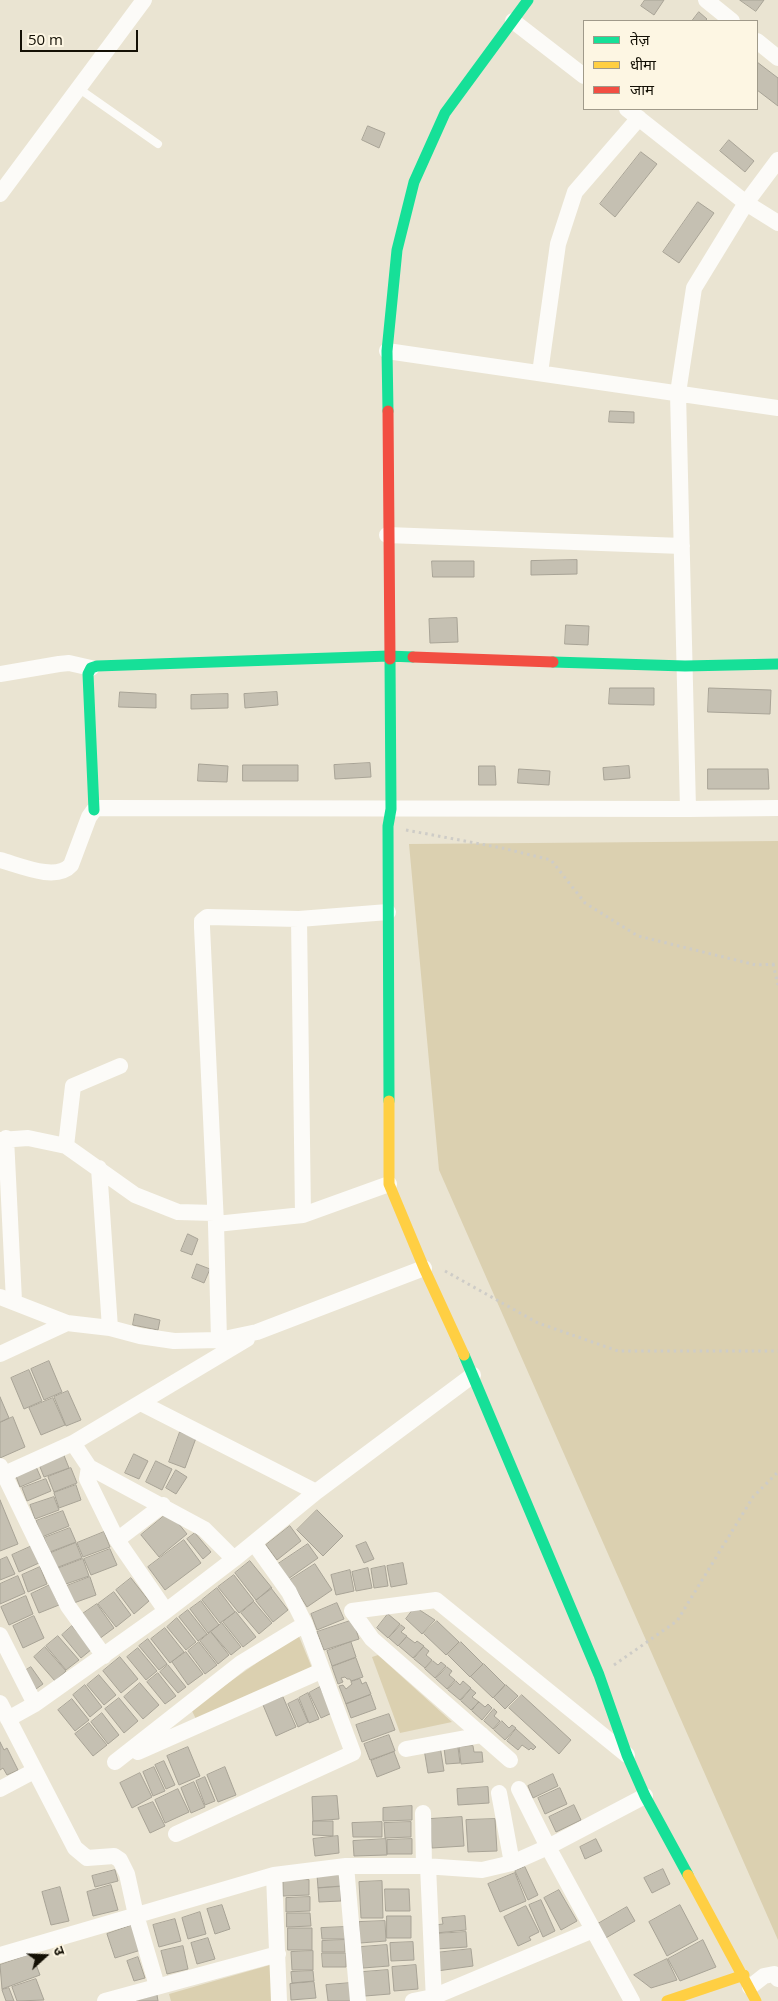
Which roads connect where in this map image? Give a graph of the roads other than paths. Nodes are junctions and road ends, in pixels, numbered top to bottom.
1 (144, 0) edge
2 (528, 0) edge
3 (706, 0) edge
4 (731, 20) edge
5 (513, 21) junction
6 (758, 42) edge
7 (778, 58) edge
8 (583, 75) edge
9 (78, 88) junction
10 (633, 114) edge
11 (158, 144) dead end
12 (778, 160) edge
13 (0, 194) edge
14 (746, 203) junction
15 (778, 223) edge
16 (387, 351) junction
17 (540, 373) junction
18 (678, 393) junction
19 (778, 408) edge
20 (387, 535) junction
21 (682, 546) junction
22 (389, 656) junction
23 (778, 664) edge
24 (685, 666) junction
25 (91, 668) junction
26 (0, 674) edge
27 (778, 808) edge
28 (391, 809) junction
29 (688, 809) junction
30 (94, 810) junction
31 (0, 860) edge
32 (388, 912) junction
33 (299, 919) junction
34 (120, 1066) dead end
35 (3, 1139) edge
36 (66, 1146) junction
37 (99, 1168) junction
38 (390, 1184) junction
39 (303, 1215) junction
40 (215, 1218) junction
41 (424, 1268) junction
42 (7, 1299) edge
43 (67, 1323) junction
44 (110, 1328) junction
45 (257, 1332) junction
46 (219, 1340) junction
47 (0, 1354) edge
48 (473, 1375) junction
49 (141, 1403) junction
50 (74, 1443) junction
51 (89, 1467) junction
52 (1, 1472) edge
53 (316, 1492) junction
54 (163, 1506) junction
55 (117, 1540) junction
56 (254, 1543) junction
57 (234, 1559) junction
58 (166, 1611) junction
59 (305, 1624) junction
60 (0, 1635) edge
61 (104, 1656) junction
62 (321, 1671) junction
63 (0, 1703) edge
64 (34, 1704) junction
65 (8, 1719) junction
66 (482, 1735) junction
67 (406, 1749) dead end
68 (627, 1755) junction
69 (510, 1760) dead end
70 (34, 1771) junction
71 (0, 1789) edge
72 (520, 1789) dead end
73 (499, 1793) dead end
74 (645, 1796) junction
75 (423, 1813) dead end
76 (176, 1834) dead end
77 (548, 1846) junction
78 (512, 1863) junction
79 (346, 1866) junction
80 (426, 1866) junction
81 (274, 1875) junction
82 (136, 1915) junction
83 (593, 1930) junction
84 (278, 1954) junction
85 (0, 1955) edge
86 (778, 1979) edge
87 (157, 1986) junction
88 (750, 1992) edge
89 (121, 1999) edge
90 (433, 1999) edge
91 (104, 2001) edge
92 (279, 2001) edge
93 (358, 2001) edge
94 (413, 2001) edge
95 (632, 2001) edge
96 (667, 2001) edge

1 - 9 street
2 - 5 street
3 - 4 street
5 - 8 street
5 - 16 street
6 - 7 street
9 - 11 lane
9 - 13 street
10 - 14 street
10 - 17 street
12 - 14 street
14 - 15 street
14 - 18 street
16 - 17 street
16 - 20 street
17 - 18 street
18 - 19 street
18 - 21 street
20 - 21 street
20 - 22 street
21 - 24 street
22 - 24 street
22 - 25 street
22 - 28 street
23 - 24 street
24 - 29 street
25 - 26 street
25 - 30 street
27 - 29 street
28 - 29 street
28 - 30 street
28 - 32 street
30 - 31 street
32 - 33 street
32 - 38 street
33 - 39 street
33 - 40 street
34 - 36 street
35 - 36 street
35 - 42 street
36 - 37 street
37 - 40 street
37 - 44 street
38 - 39 street
38 - 41 street
39 - 40 street
40 - 46 street
41 - 45 street
41 - 48 street
42 - 43 street
43 - 44 street
43 - 47 street
44 - 46 street
45 - 46 street
45 - 49 street
48 - 53 street
48 - 68 street
49 - 50 street
49 - 53 street
50 - 51 street
50 - 52 street
51 - 54 street
51 - 55 street
52 - 61 street
53 - 56 street
54 - 55 street
54 - 57 street
55 - 58 street
56 - 57 street
56 - 59 street
57 - 58 street
58 - 61 street
59 - 62 street
59 - 62 street
60 - 64 street
61 - 64 street
62 - 76 street
63 - 65 street
64 - 65 street
65 - 70 street
66 - 67 street
66 - 68 street
66 - 69 street
68 - 74 street
70 - 71 street
70 - 82 street
72 - 77 street
73 - 78 street
74 - 77 street
74 - 88 street
75 - 80 street
77 - 78 street
77 - 83 street
78 - 80 street
79 - 80 street
79 - 81 street
79 - 93 street
80 - 90 street
81 - 82 street
81 - 84 street
82 - 85 street
82 - 87 street
83 - 90 street
83 - 95 street
84 - 87 street
84 - 92 street
86 - 88 street
87 - 89 street
88 - 96 street
89 - 91 street
90 - 94 street

